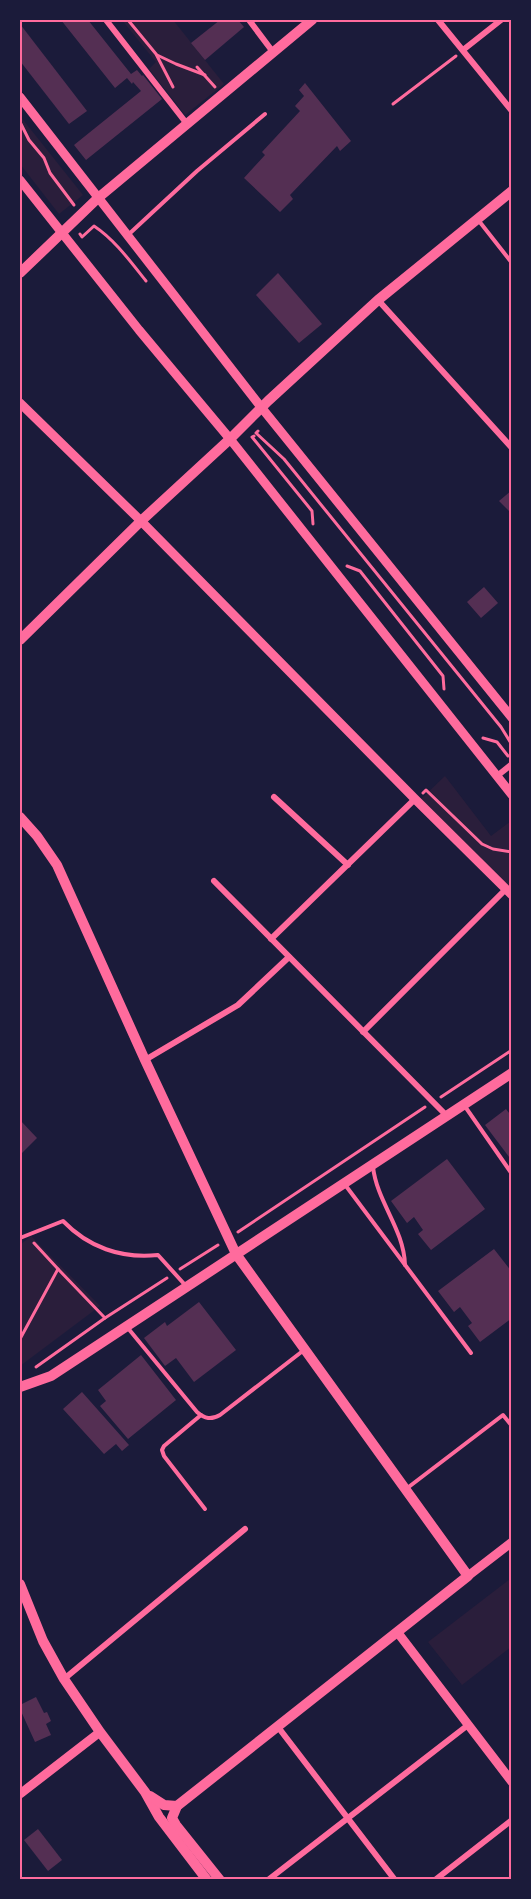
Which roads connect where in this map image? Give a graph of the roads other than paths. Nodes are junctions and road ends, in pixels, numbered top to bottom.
1 (106, 20) edge
2 (249, 20) edge
3 (312, 20) edge
4 (438, 20) edge
5 (501, 20) edge
6 (463, 50) junction
7 (273, 52) junction
8 (20, 97) edge
9 (512, 111) edge
10 (266, 114) dead end
11 (187, 124) junction
12 (20, 180) edge
13 (512, 191) edge
14 (98, 198) junction
15 (477, 218) junction
16 (61, 233) junction
17 (128, 236) junction
18 (512, 263) edge
19 (20, 273) edge
20 (378, 300) junction
21 (20, 403) edge
22 (261, 407) junction
23 (230, 439) junction
24 (512, 448) edge
25 (141, 521) junction
26 (20, 640) edge
27 (512, 718) edge
28 (511, 765) edge
29 (497, 776) junction
30 (512, 795) edge
31 (274, 797) dead end
32 (415, 800) junction
33 (20, 817) edge
34 (348, 865) junction
35 (214, 881) dead end
36 (509, 892) edge
37 (271, 939) junction
38 (289, 957) junction
39 (363, 1032) junction
40 (145, 1060) junction
41 (512, 1073) edge
42 (463, 1104) junction
43 (446, 1115) junction
44 (372, 1164) junction
45 (512, 1174) edge
46 (343, 1183) junction
47 (20, 1238) edge
48 (236, 1254) junction
49 (405, 1265) junction
50 (186, 1286) junction
51 (126, 1326) junction
52 (304, 1349) junction
53 (471, 1353) dead end
54 (20, 1387) edge
55 (201, 1415) junction
56 (512, 1426) edge
57 (406, 1489) junction
58 (205, 1509) dead end
59 (245, 1529) dead end
60 (512, 1542) edge
61 (468, 1576) junction
62 (20, 1584) edge
63 (398, 1633) junction
64 (64, 1679) junction
65 (468, 1725) junction
66 (278, 1727) junction
67 (100, 1732) junction
68 (512, 1782) edge
69 (145, 1792) junction
70 (20, 1794) edge
71 (177, 1806) junction
72 (348, 1818) junction
73 (512, 1820) edge
74 (207, 1880) edge
75 (220, 1880) edge
76 (268, 1880) edge
77 (395, 1880) edge
78 (435, 1880) edge

1 - 11 street
2 - 7 street
3 - 7 main road
4 - 6 street
5 - 6 street
6 - 9 street
7 - 11 main road
8 - 14 street
10 - 17 lane
11 - 14 main road
12 - 16 street
13 - 15 main road
14 - 16 main road
14 - 17 street
15 - 18 lane
15 - 20 main road
16 - 19 main road
16 - 23 street
17 - 22 street
20 - 22 main road
20 - 24 street
21 - 25 street
22 - 23 main road
22 - 27 street
23 - 25 main road
23 - 29 street
25 - 26 main road
25 - 32 street
28 - 29 street
29 - 30 street
31 - 34 street
32 - 34 street
32 - 36 street
33 - 40 main road
34 - 37 street
35 - 37 street
36 - 39 street
37 - 38 street
38 - 39 street
38 - 40 street
39 - 43 street
40 - 48 main road
41 - 42 main road
42 - 43 main road
42 - 45 lane
43 - 44 main road
44 - 46 main road
44 - 49 lane
46 - 48 main road
46 - 49 lane
47 - 50 lane
48 - 50 main road
48 - 52 main road
49 - 53 lane
50 - 51 main road
51 - 54 main road
51 - 55 lane
52 - 55 lane
52 - 57 main road
55 - 58 lane
56 - 57 lane
57 - 61 main road
59 - 64 street
60 - 61 street
61 - 63 main road
62 - 64 main road
63 - 65 street
63 - 66 main road
64 - 67 main road
65 - 68 street
65 - 72 street
66 - 71 main road
66 - 72 street
67 - 69 main road
67 - 70 street
69 - 71 main road
69 - 74 main road
71 - 75 main road
72 - 76 street
72 - 77 street
73 - 78 street

